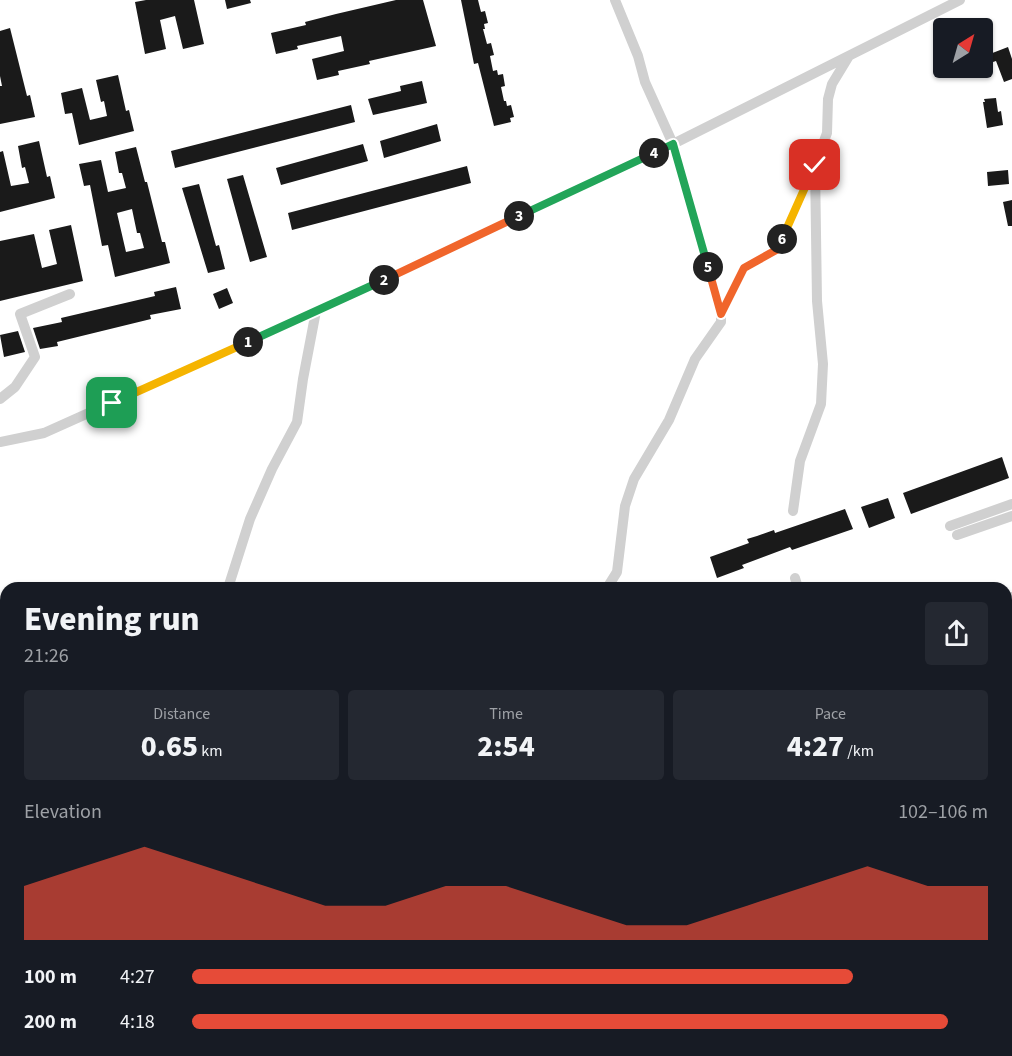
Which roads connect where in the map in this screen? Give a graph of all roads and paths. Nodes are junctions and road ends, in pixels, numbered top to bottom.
1 (615, 0) edge
2 (960, 0) edge
3 (849, 56) junction
4 (673, 144) junction
5 (815, 165) junction
6 (70, 294) dead end
7 (316, 311) junction
8 (721, 314) junction
9 (0, 399) edge
10 (0, 442) edge
11 (1012, 504) edge
12 (793, 511) dead end
13 (1012, 516) edge
14 (230, 582) edge
15 (611, 582) edge

1 - 4 street
2 - 3 street
3 - 4 street
3 - 5 street
4 - 7 street
4 - 8 street
5 - 8 street
5 - 12 street
6 - 9 street
7 - 10 street
7 - 14 street
8 - 15 street
11 - 13 street

